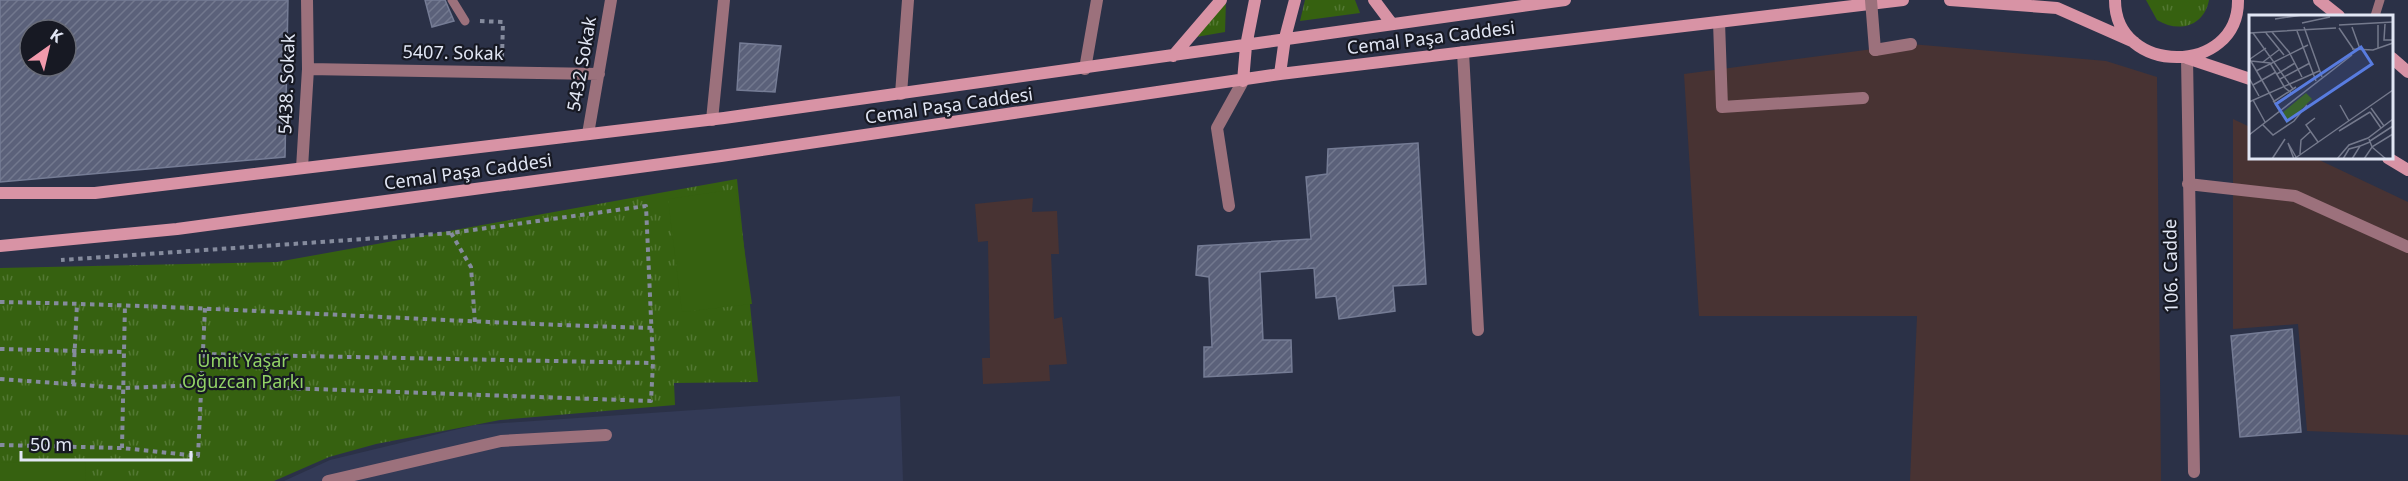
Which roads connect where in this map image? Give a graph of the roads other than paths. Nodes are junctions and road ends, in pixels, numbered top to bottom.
1 (307, 0) edge
2 (452, 0) edge
3 (611, 0) edge
4 (724, 0) edge
5 (908, 0) edge
6 (1097, 0) edge
7 (1221, 0) edge
8 (1255, 0) edge
9 (1295, 0) edge
10 (1374, 0) edge
11 (1565, 0) edge
12 (1871, 0) edge
13 (1903, 0) edge
14 (1950, 0) edge
15 (2115, 0) edge
16 (2238, 0) edge
17 (2319, 0) edge
18 (2380, 0) edge
19 (2338, 15) edge
20 (2375, 15) edge
21 (465, 21) road end
22 (1719, 22) junction
23 (1392, 24) junction
24 (1285, 38) junction
25 (2134, 42) junction
26 (1911, 44) dead end
27 (1246, 46) junction
28 (1463, 52) junction
29 (1173, 56) junction
30 (2187, 58) junction
31 (2393, 60) edge
32 (308, 69) junction
33 (1085, 69) junction
34 (2408, 72) edge
35 (598, 74) junction
36 (1280, 74) junction
37 (2249, 79) edge
38 (1243, 81) junction
39 (901, 94) junction
40 (1863, 98) dead end
41 (712, 120) junction
42 (588, 134) junction
43 (2390, 159) edge
44 (302, 168) junction
45 (2408, 170) edge
46 (2188, 184) junction
47 (0, 193) edge
48 (1229, 206) dead end
49 (0, 246) edge
50 (2408, 247) edge
51 (1478, 330) dead end
52 (606, 435) dead end
53 (2194, 472) dead end
54 (328, 481) edge

1 - 32 street, 5438. Sokak
2 - 21 lane
3 - 35 street, 5432 Sokak
4 - 41 street
5 - 39 street
6 - 33 street
7 - 29 main road
8 - 27 main road
9 - 24 main road
10 - 23 main road
11 - 23 main road, Cemal Paşa Caddesi
12 - 26 street, bridge
13 - 22 main road, Cemal Paşa Caddesi
14 - 25 main road
15 - 25 main road
16 - 30 main road
17 - 19 main road
18 - 20 lane
22 - 28 main road, Cemal Paşa Caddesi
22 - 40 street
23 - 24 main road, Cemal Paşa Caddesi
24 - 27 main road, Cemal Paşa Caddesi
24 - 36 main road
25 - 30 main road
27 - 29 main road, Cemal Paşa Caddesi
27 - 38 main road
28 - 36 main road, Cemal Paşa Caddesi
28 - 51 street
29 - 33 main road, Cemal Paşa Caddesi
30 - 37 main road
30 - 46 street, 106. Cadde
31 - 34 main road
32 - 35 street, 5407. Sokak
32 - 44 street, 5438. Sokak
33 - 39 main road, Cemal Paşa Caddesi
35 - 42 street, 5432 Sokak
36 - 38 main road, Cemal Paşa Caddesi
38 - 48 street
38 - 49 main road, Cemal Paşa Caddesi
39 - 41 main road, Cemal Paşa Caddesi
41 - 42 main road, Cemal Paşa Caddesi
42 - 44 main road, Cemal Paşa Caddesi
43 - 45 main road
44 - 47 main road, Cemal Paşa Caddesi
46 - 50 street
46 - 53 street, 106. Cadde
52 - 54 street

